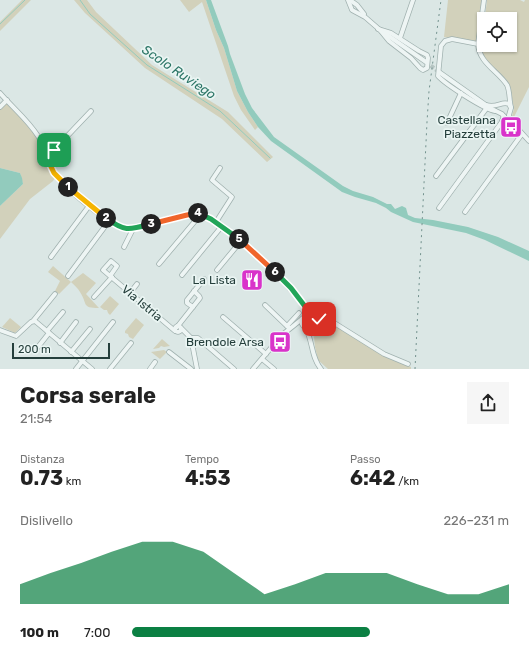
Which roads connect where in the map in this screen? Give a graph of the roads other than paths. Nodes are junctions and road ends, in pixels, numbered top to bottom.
1 (349, 0) edge
2 (361, 0) edge
3 (413, 0) edge
4 (484, 0) edge
5 (357, 5) junction
6 (353, 9) junction
7 (482, 12) edge
8 (364, 16) junction
9 (379, 30) junction
10 (400, 38) junction
11 (477, 44) edge
12 (480, 52) edge
13 (426, 62) tunnel mouth
14 (439, 72) tunnel mouth
15 (0, 93) edge
16 (461, 93) junction
17 (509, 94) junction
18 (6, 100) junction
19 (501, 104) junction
20 (485, 106) junction
21 (0, 107) edge
22 (510, 109) junction
23 (91, 111) dead end
24 (502, 114) junction
25 (447, 123) dead end
26 (500, 124) junction
27 (510, 124) junction
28 (516, 128) junction
29 (522, 134) junction
30 (529, 141) edge
31 (46, 156) junction
32 (220, 168) dead end
33 (436, 176) dead end
34 (90, 206) junction
35 (439, 208) dead end
36 (465, 212) dead end
37 (201, 214) junction
38 (109, 221) junction
39 (216, 222) junction
40 (222, 226) junction
41 (132, 229) junction
42 (241, 241) junction
43 (124, 247) dead end
44 (51, 257) dead end
45 (160, 264) dead end
46 (218, 270) dead end
47 (182, 275) dead end
48 (68, 276) dead end
49 (204, 278) dead end
50 (137, 284) dead end
51 (194, 291) junction
52 (130, 293) junction
53 (55, 294) dead end
54 (94, 297) dead end
55 (302, 302) junction
56 (265, 305) dead end
57 (193, 307) junction
58 (63, 312) dead end
59 (299, 313) dead end
60 (312, 314) junction
61 (223, 317) dead end
62 (316, 317) junction
63 (303, 318) junction
64 (33, 321) junction
65 (76, 322) dead end
66 (113, 322) dead end
67 (327, 322) junction
68 (289, 327) junction
69 (316, 327) junction
70 (304, 328) junction
71 (90, 329) dead end
72 (178, 329) junction
73 (0, 330) edge
74 (48, 332) junction
75 (191, 338) junction
76 (60, 343) junction
77 (131, 343) dead end
78 (311, 344) junction
79 (38, 347) dead end
80 (71, 352) junction
81 (169, 352) dead end
82 (266, 354) junction
83 (262, 359) junction
84 (83, 361) junction
85 (155, 362) dead end
86 (408, 364) dead end
87 (76, 369) edge
88 (92, 369) edge
89 (110, 369) edge
90 (150, 369) edge
91 (191, 369) edge
92 (197, 369) edge
93 (234, 369) edge
94 (253, 369) edge
95 (274, 369) edge
96 (321, 369) edge

1 - 5 street
1 - 6 street
2 - 5 street
3 - 10 street
4 - 7 street
5 - 6 street
5 - 8 street
6 - 8 street
8 - 9 street
9 - 10 street
9 - 10 street
9 - 13 street
11 - 16 street
12 - 17 street
14 - 20 street
15 - 18 street
16 - 20 street
16 - 25 street
17 - 19 street
17 - 22 street
18 - 21 street
18 - 31 street
19 - 20 street
19 - 22 street
19 - 24 street
20 - 24 street
20 - 33 street
22 - 24 street
22 - 28 street
23 - 31 street
24 - 26 street
24 - 27 street
26 - 27 street
26 - 35 street
27 - 28 street
28 - 29 street
29 - 30 street
29 - 36 street
31 - 34 street
32 - 39 street
34 - 38 street
34 - 44 street
37 - 39 street
37 - 41 street
37 - 45 street
38 - 41 street
38 - 48 street
39 - 40 street
40 - 42 street
40 - 47 street
41 - 43 street
42 - 46 street
42 - 55 street
49 - 51 street
50 - 52 street
51 - 57 street
51 - 57 street
52 - 54 street, Via Istria
52 - 72 street, Via Istria
53 - 64 street
55 - 60 street
55 - 63 street
56 - 68 street
57 - 72 street
58 - 74 street
59 - 68 street
60 - 62 street
60 - 63 street
61 - 82 street
62 - 67 street
62 - 69 street
63 - 68 street
63 - 70 street
64 - 73 street
64 - 74 street
65 - 76 street
66 - 84 street
67 - 69 street
67 - 86 street
68 - 70 street
68 - 82 street
69 - 70 street
69 - 78 street
70 - 78 street
71 - 80 street
72 - 75 street, Via Istria
74 - 76 street
74 - 79 street
75 - 92 street
75 - 93 street, Via Istria
76 - 80 street
77 - 89 street
78 - 96 street
80 - 84 street
81 - 91 street
82 - 83 street
83 - 94 street
83 - 95 street
84 - 87 street
84 - 88 street
85 - 90 street

